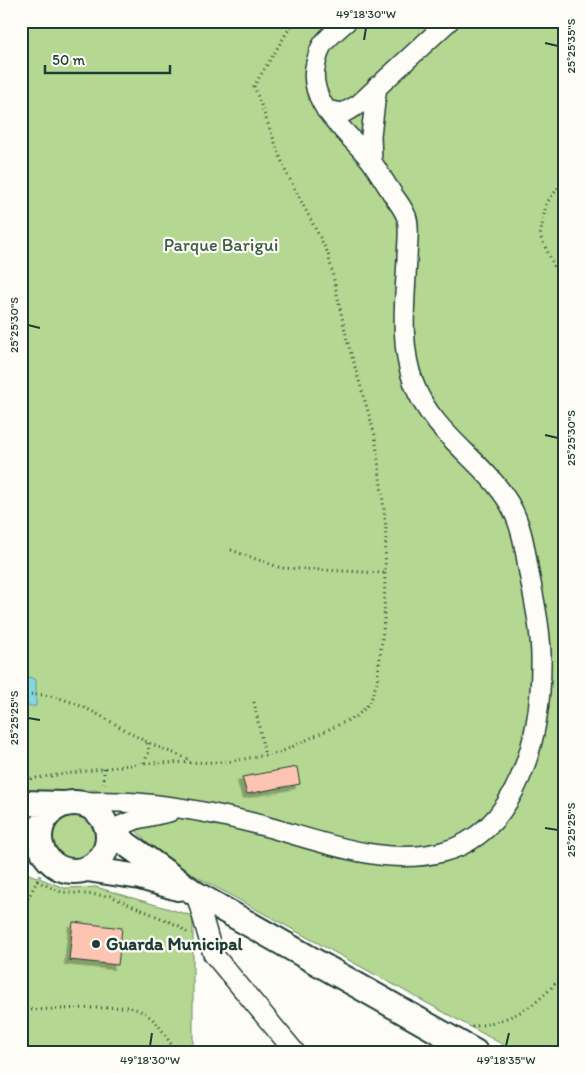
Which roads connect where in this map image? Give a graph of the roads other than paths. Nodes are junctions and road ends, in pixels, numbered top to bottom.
1 (347, 21) edge
2 (449, 21) edge
3 (377, 86) junction
4 (326, 110) junction
5 (372, 162) junction
6 (70, 803) junction
7 (21, 804) edge
8 (180, 810) junction
9 (108, 831) junction
10 (21, 842) edge
11 (46, 856) junction
12 (87, 869) junction
13 (196, 894) junction
14 (295, 1052) edge
15 (475, 1052) edge

1 - 4 lane
2 - 3 lane
3 - 4 lane
3 - 5 lane
4 - 5 lane
5 - 8 lane
6 - 7 main road
6 - 8 lane
6 - 9 main road
6 - 11 main road
8 - 9 lane
9 - 12 main road
9 - 13 main road
10 - 11 main road
11 - 12 main road
12 - 13 main road
13 - 14 lane
13 - 15 main road

